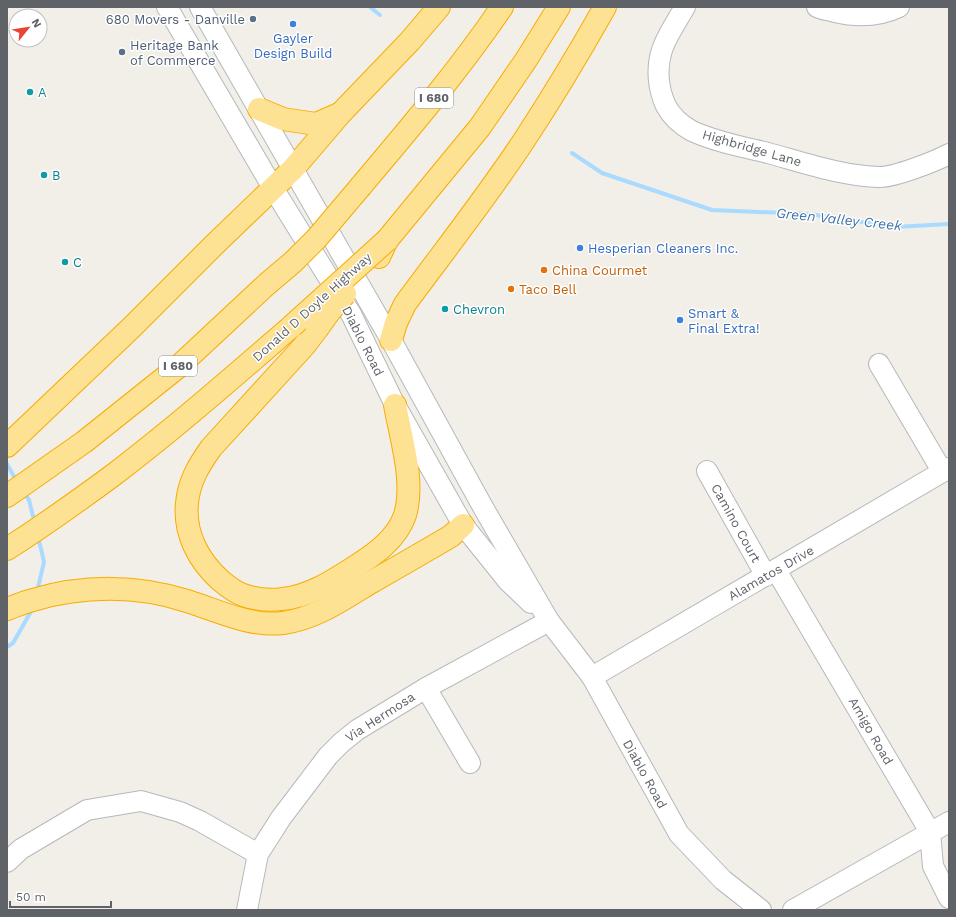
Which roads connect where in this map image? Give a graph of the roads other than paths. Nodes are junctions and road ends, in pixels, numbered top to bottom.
1 (167, 7) edge
2 (200, 7) edge
3 (439, 7) edge
4 (502, 7) edge
5 (559, 7) edge
6 (605, 7) edge
7 (685, 7) edge
8 (817, 7) edge
9 (899, 7) edge
10 (259, 109) junction
11 (340, 114) junction
12 (949, 154) edge
13 (293, 169) junction
14 (274, 188) junction
15 (387, 240) junction
16 (391, 340) junction
17 (879, 364) dead end
18 (395, 405) junction
19 (7, 446) edge
20 (946, 470) edge
21 (707, 471) dead end
22 (7, 496) edge
23 (484, 509) junction
24 (463, 525) junction
25 (7, 549) edge
26 (771, 573) junction
27 (7, 609) edge
28 (549, 621) junction
29 (592, 677) junction
30 (426, 688) junction
31 (470, 763) dead end
32 (949, 822) edge
33 (930, 832) junction
34 (258, 854) junction
35 (7, 862) edge
36 (949, 898) edge
37 (246, 910) edge
38 (761, 910) edge
39 (794, 910) edge

1 - 14 street, Diablo Road
2 - 10 street, Diablo Road
3 - 11 highway
4 - 22 highway, I 680, bridge
5 - 15 highway, Donald D Doyle Highway
6 - 16 highway
7 - 12 street, Highbridge Lane
8 - 9 street
10 - 11 highway
10 - 13 street, Diablo Road
11 - 13 highway
13 - 14 highway
13 - 16 street, Diablo Road
14 - 18 street, Diablo Road
14 - 19 highway
15 - 18 highway, bridge
15 - 25 highway, Donald D Doyle Highway, bridge
16 - 23 street, Diablo Road
17 - 20 street
18 - 24 street, Diablo Road
20 - 26 street, Alamatos Drive
21 - 26 street, Camino Court
23 - 24 street
23 - 28 street, Diablo Road
24 - 27 highway
24 - 28 street, Diablo Road
26 - 29 street, Alamatos Drive
26 - 33 street, Amigo Road
28 - 29 street, Diablo Road
28 - 30 street, Via Hermosa
29 - 38 street, Diablo Road
30 - 31 street
30 - 34 street, Via Hermosa
32 - 33 street
33 - 36 street, Amigo Road
33 - 39 street
34 - 35 street
34 - 37 street, Via Hermosa

